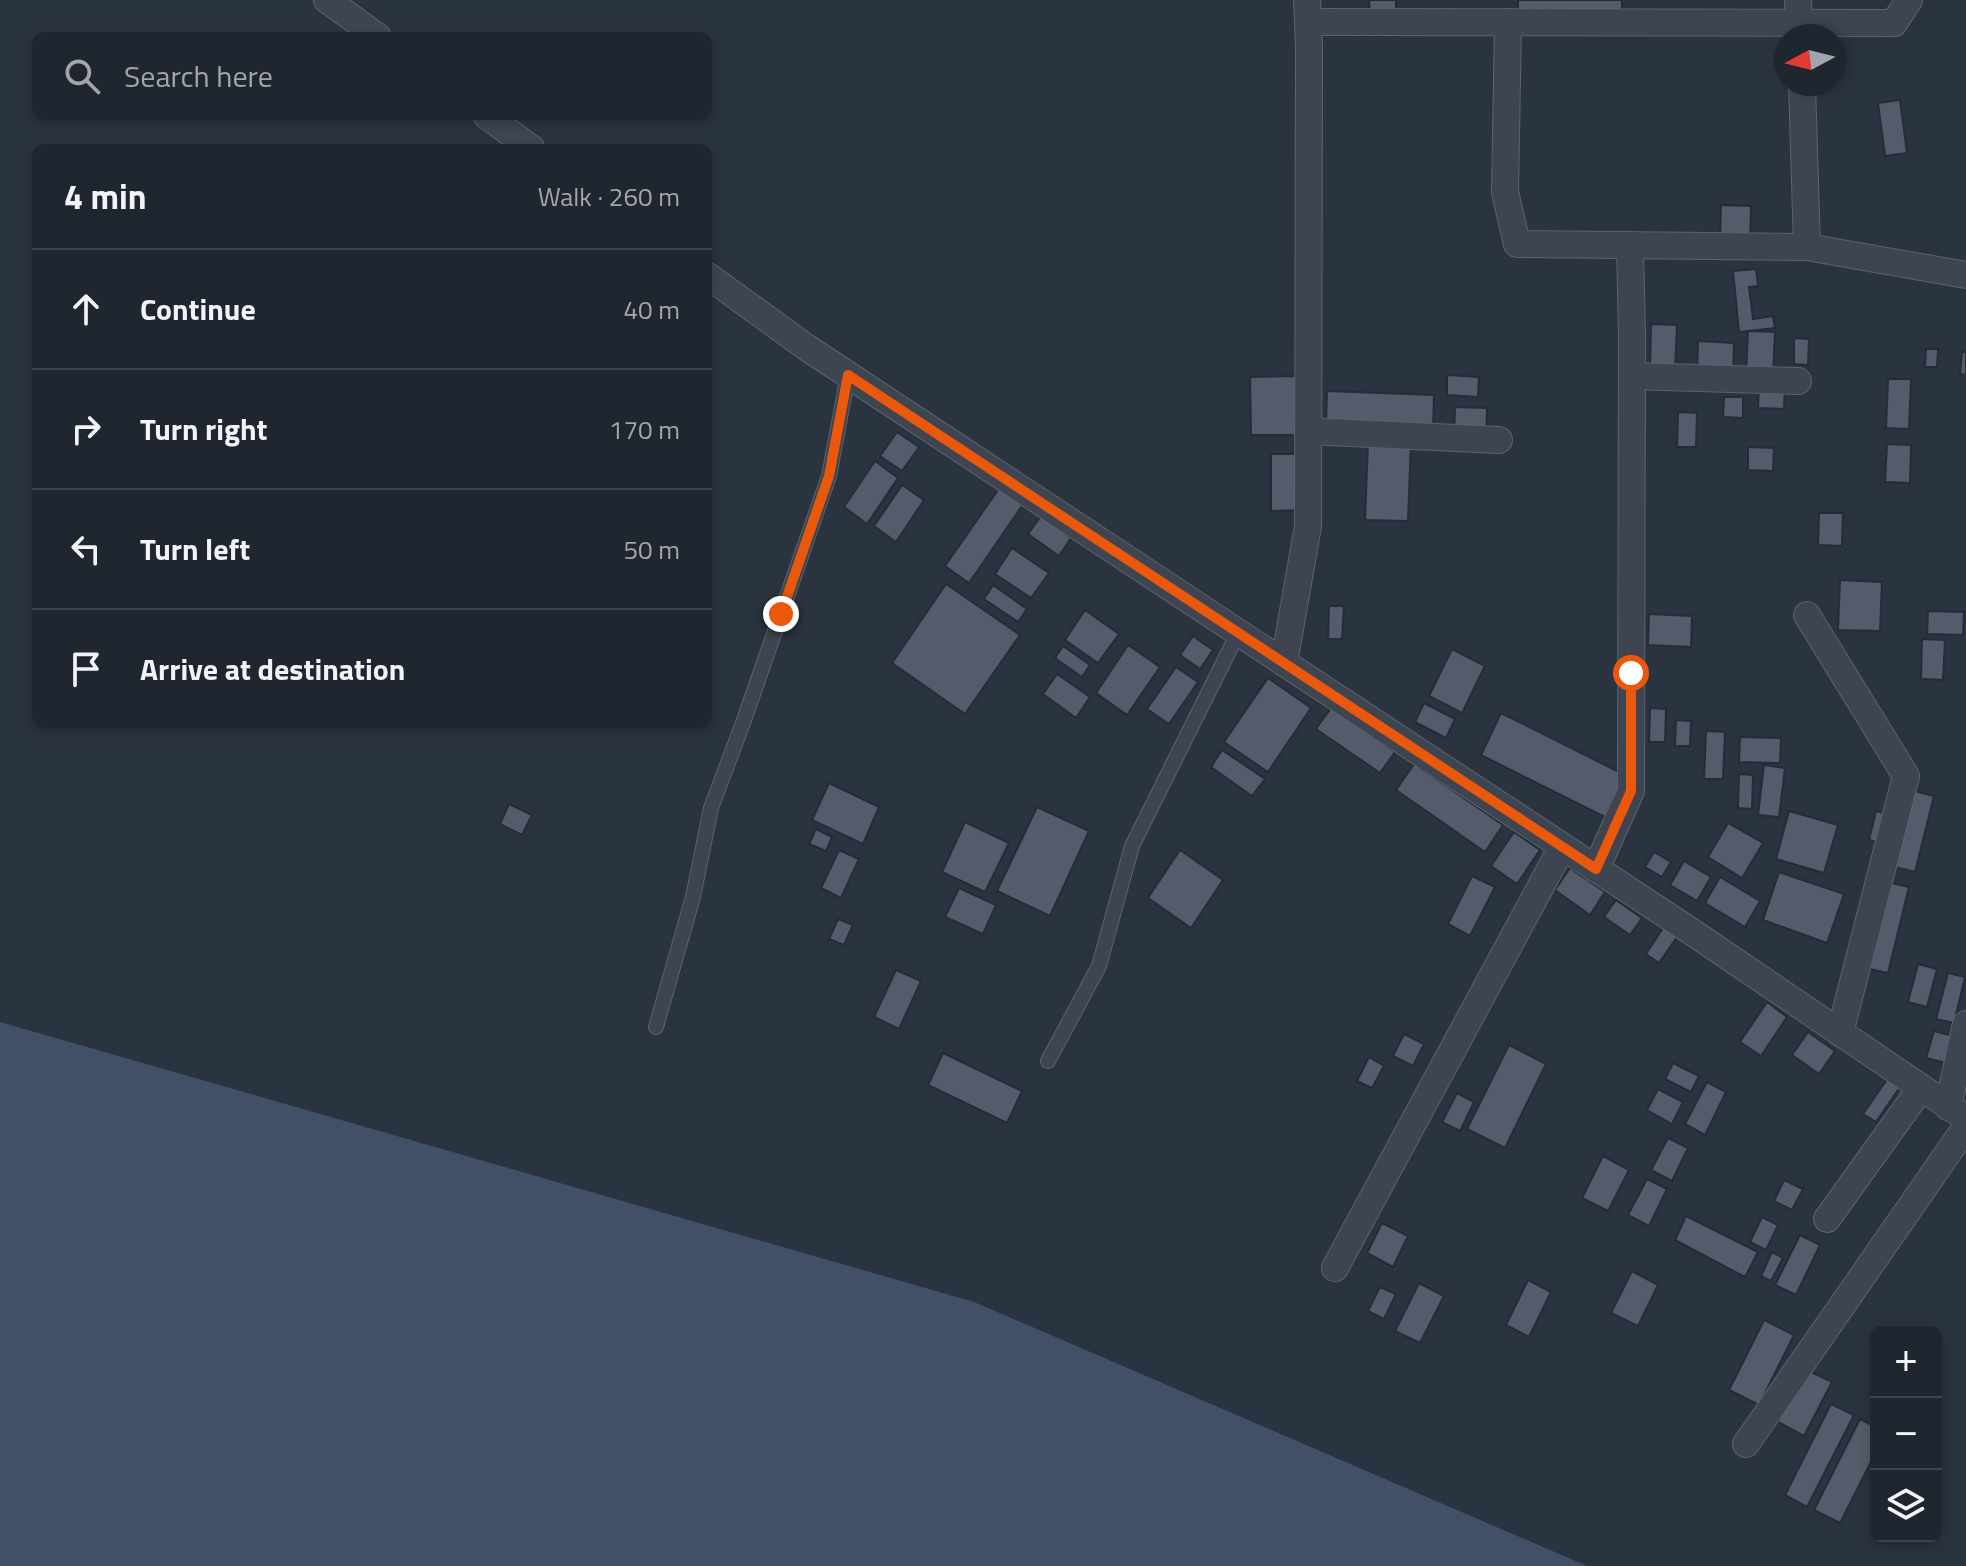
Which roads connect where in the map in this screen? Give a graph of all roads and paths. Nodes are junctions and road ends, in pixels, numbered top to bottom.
1 (327, 0) edge
2 (1909, 0) edge
3 (1307, 11) edge
4 (1799, 20) edge
5 (1508, 22) junction
6 (371, 32) edge
7 (1802, 96) edge
8 (492, 120) edge
9 (526, 144) edge
10 (1630, 245) junction
11 (1807, 247) junction
12 (1966, 275) edge
13 (712, 279) edge
14 (848, 375) junction
15 (1632, 376) junction
16 (1798, 381) dead end
17 (1308, 431) junction
18 (1499, 440) dead end
19 (1807, 615) dead end
20 (1238, 633) junction
21 (1284, 663) junction
22 (1562, 847) junction
23 (1596, 869) junction
24 (1966, 1024) edge
25 (656, 1027) dead end
26 (1840, 1033) junction
27 (1048, 1061) dead end
28 (1921, 1088) junction
29 (1957, 1113) edge
30 (1966, 1127) edge
31 (1827, 1219) dead end
32 (1335, 1268) dead end
33 (1746, 1444) dead end

1 - 6 street
2 - 4 street
3 - 5 street
3 - 17 street
4 - 5 street
5 - 10 street
7 - 11 street
8 - 9 street
10 - 11 street
10 - 15 street
11 - 12 street
13 - 14 street
14 - 20 street
14 - 25 lane
15 - 16 street
15 - 23 street
17 - 18 street
17 - 21 street
19 - 26 street
20 - 21 street
20 - 27 lane
21 - 22 street
22 - 23 street
22 - 32 street
23 - 26 street
24 - 29 street
26 - 28 street
28 - 29 street
28 - 31 street
30 - 33 street

